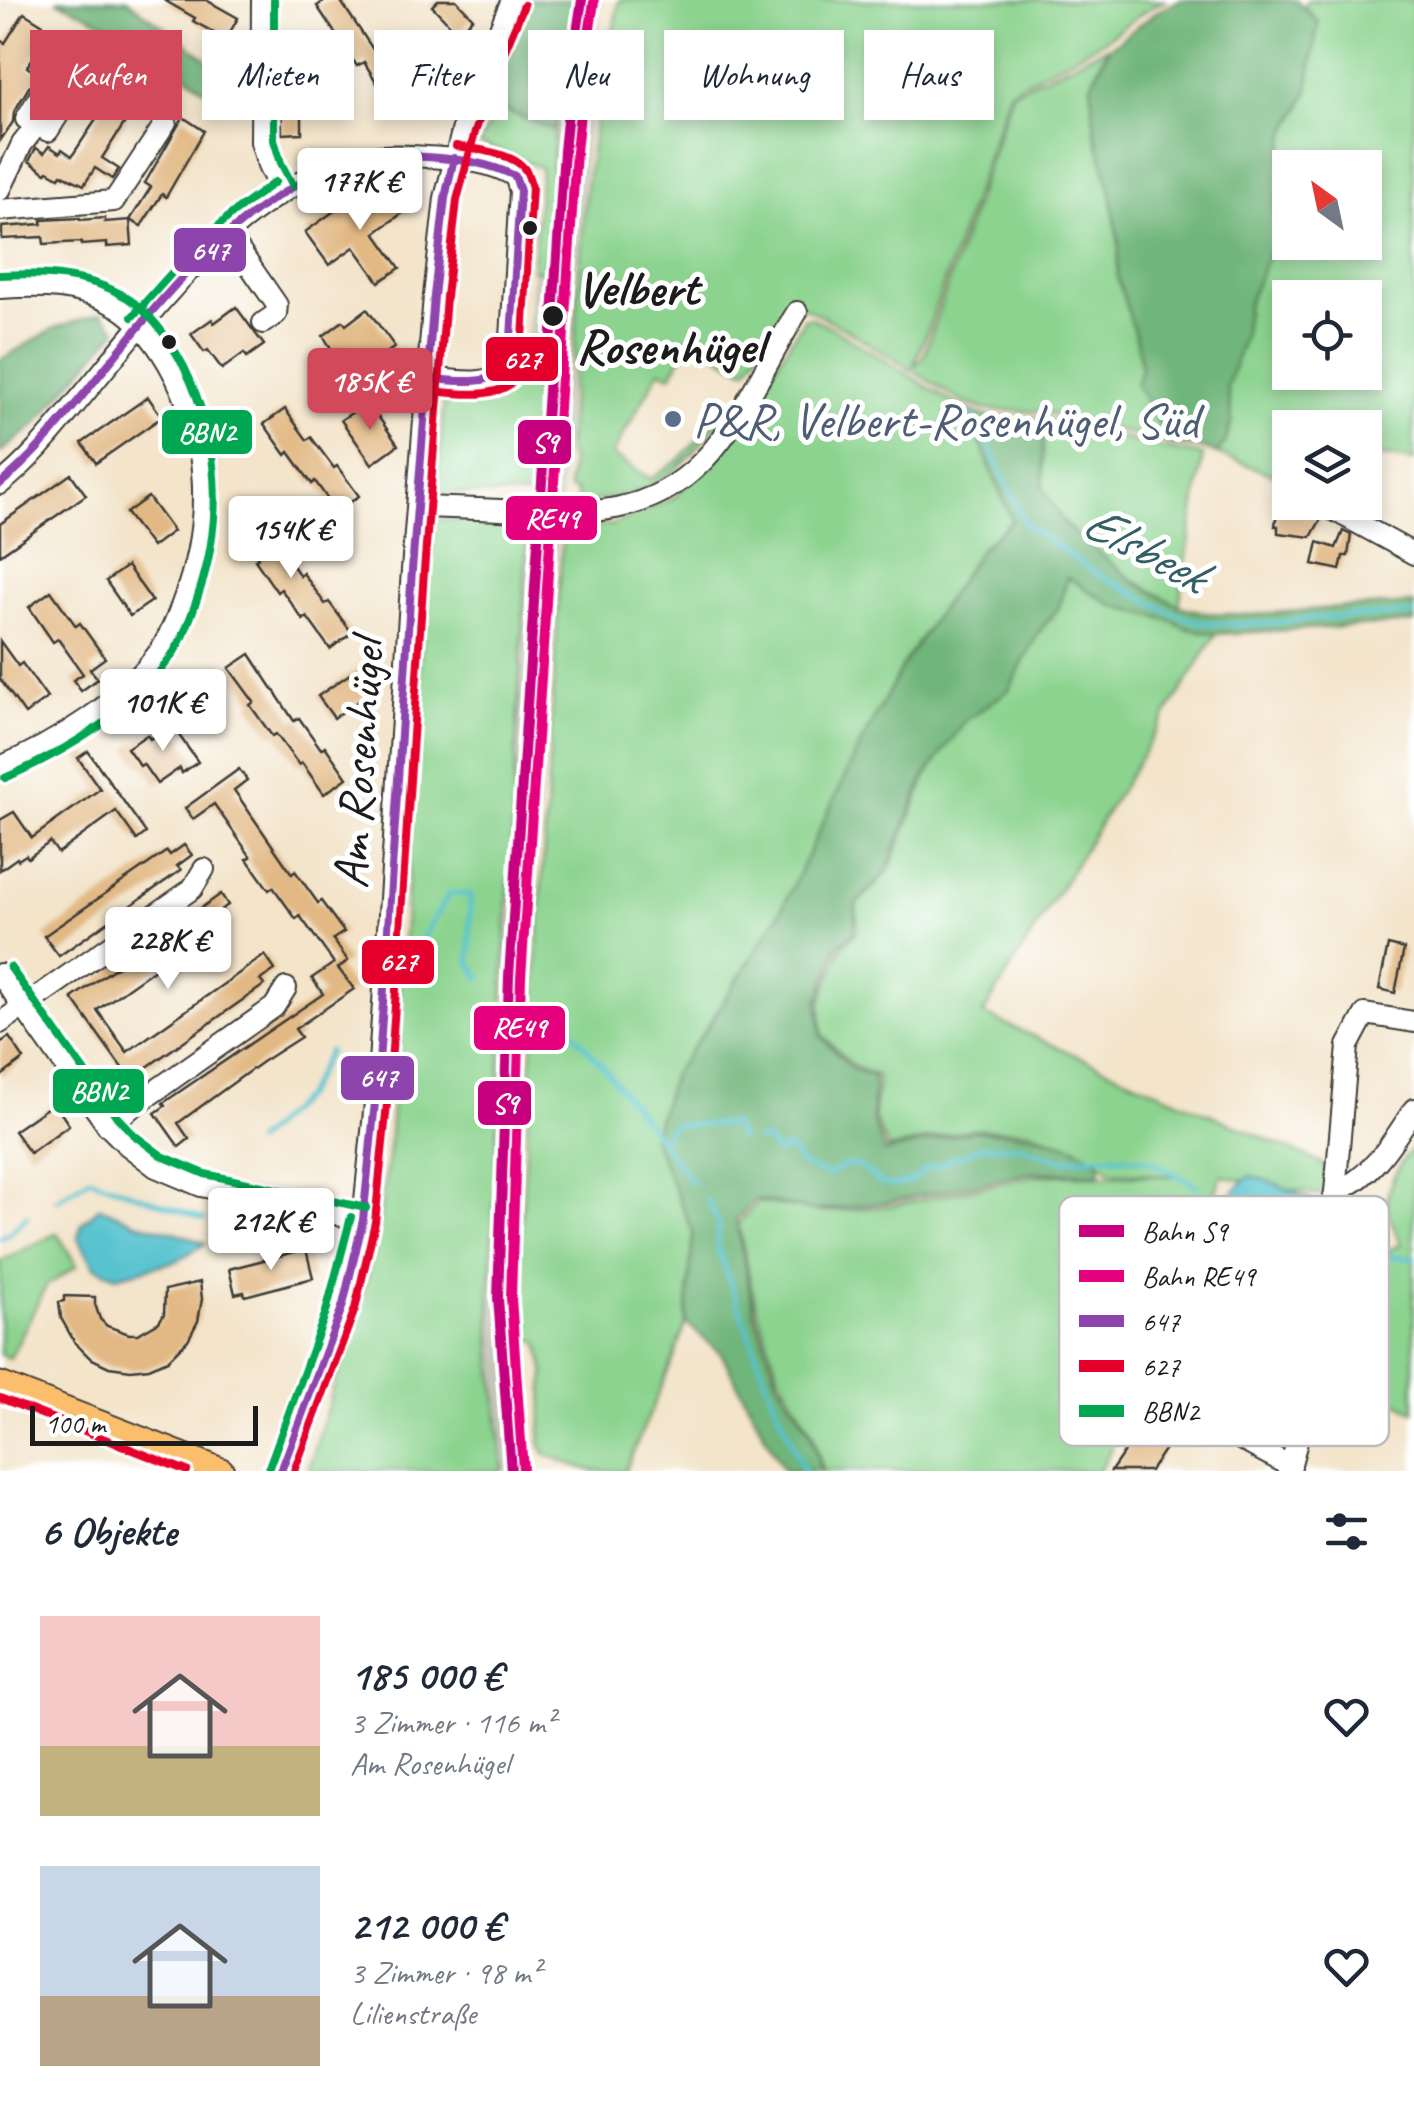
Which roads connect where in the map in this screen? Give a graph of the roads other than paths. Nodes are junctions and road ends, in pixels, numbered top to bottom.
1 (262, 0) edge
2 (512, 0) edge
3 (166, 122) dead end
4 (36, 124) dead end
5 (454, 158) junction
6 (0, 190) edge
7 (282, 192) junction
8 (0, 210) edge
9 (228, 234) junction
10 (0, 288) edge
11 (797, 312) dead end
12 (263, 323) dead end
13 (141, 325) junction
14 (428, 378) junction
15 (0, 484) edge
16 (418, 506) junction
17 (1352, 520) edge
18 (1414, 554) edge
19 (0, 766) edge
20 (204, 870) dead end
21 (0, 974) edge
22 (286, 988) dead end
23 (24, 1007) junction
24 (1414, 1022) edge
25 (0, 1023) edge
26 (1414, 1108) edge
27 (107, 1125) junction
28 (1335, 1192) junction
29 (1334, 1196) edge
30 (363, 1220) junction
31 (0, 1385) edge
32 (1253, 1446) edge
33 (161, 1448) junction
34 (1290, 1468) edge
35 (191, 1471) edge
36 (221, 1471) edge
37 (281, 1471) edge

1 - 7 street
2 - 5 street, Am Rosenhügel
3 - 8 street
4 - 6 street
5 - 7 street
5 - 14 street, Am Rosenhügel
5 - 14 street
7 - 9 street
9 - 12 street
9 - 13 street
10 - 13 street
11 - 16 street
13 - 15 street
13 - 19 street
14 - 16 street, Am Rosenhügel
16 - 30 street, Am Rosenhügel
17 - 18 street
20 - 23 street
21 - 23 street
22 - 27 street
23 - 25 street
23 - 27 street
24 - 28 street
26 - 28 street
27 - 30 street
28 - 29 street
30 - 37 street, Am Rosenhügel
31 - 33 main road
32 - 34 street
33 - 35 street
33 - 36 main road

